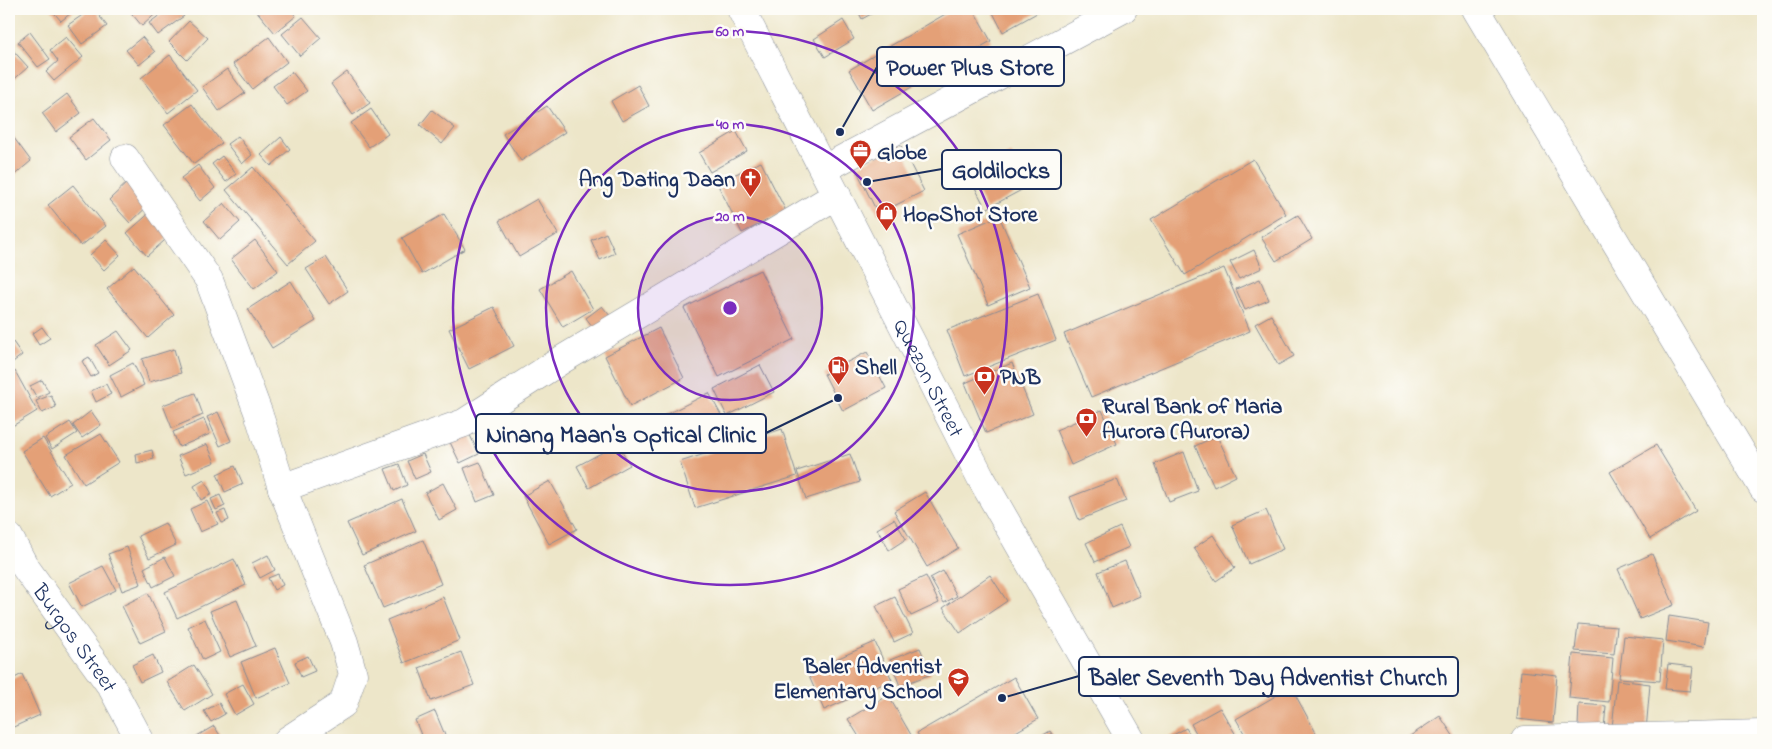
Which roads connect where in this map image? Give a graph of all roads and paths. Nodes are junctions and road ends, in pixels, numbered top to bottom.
1 (741, 9) edge
2 (1122, 9) edge
3 (1476, 9) edge
4 (125, 158) dead end
5 (824, 169) junction
6 (837, 195) junction
7 (282, 488) junction
8 (1763, 488) edge
9 (9, 537) edge
10 (1763, 734) edge
11 (140, 740) edge
12 (288, 740) edge
13 (1131, 740) edge
14 (1525, 740) edge

1 - 5 street, Quezon Street
2 - 5 street
3 - 8 street
4 - 7 street
5 - 6 street, Quezon Street
6 - 7 street
6 - 13 street, Quezon Street
7 - 12 street
9 - 11 street, Burgos Street
10 - 14 street

